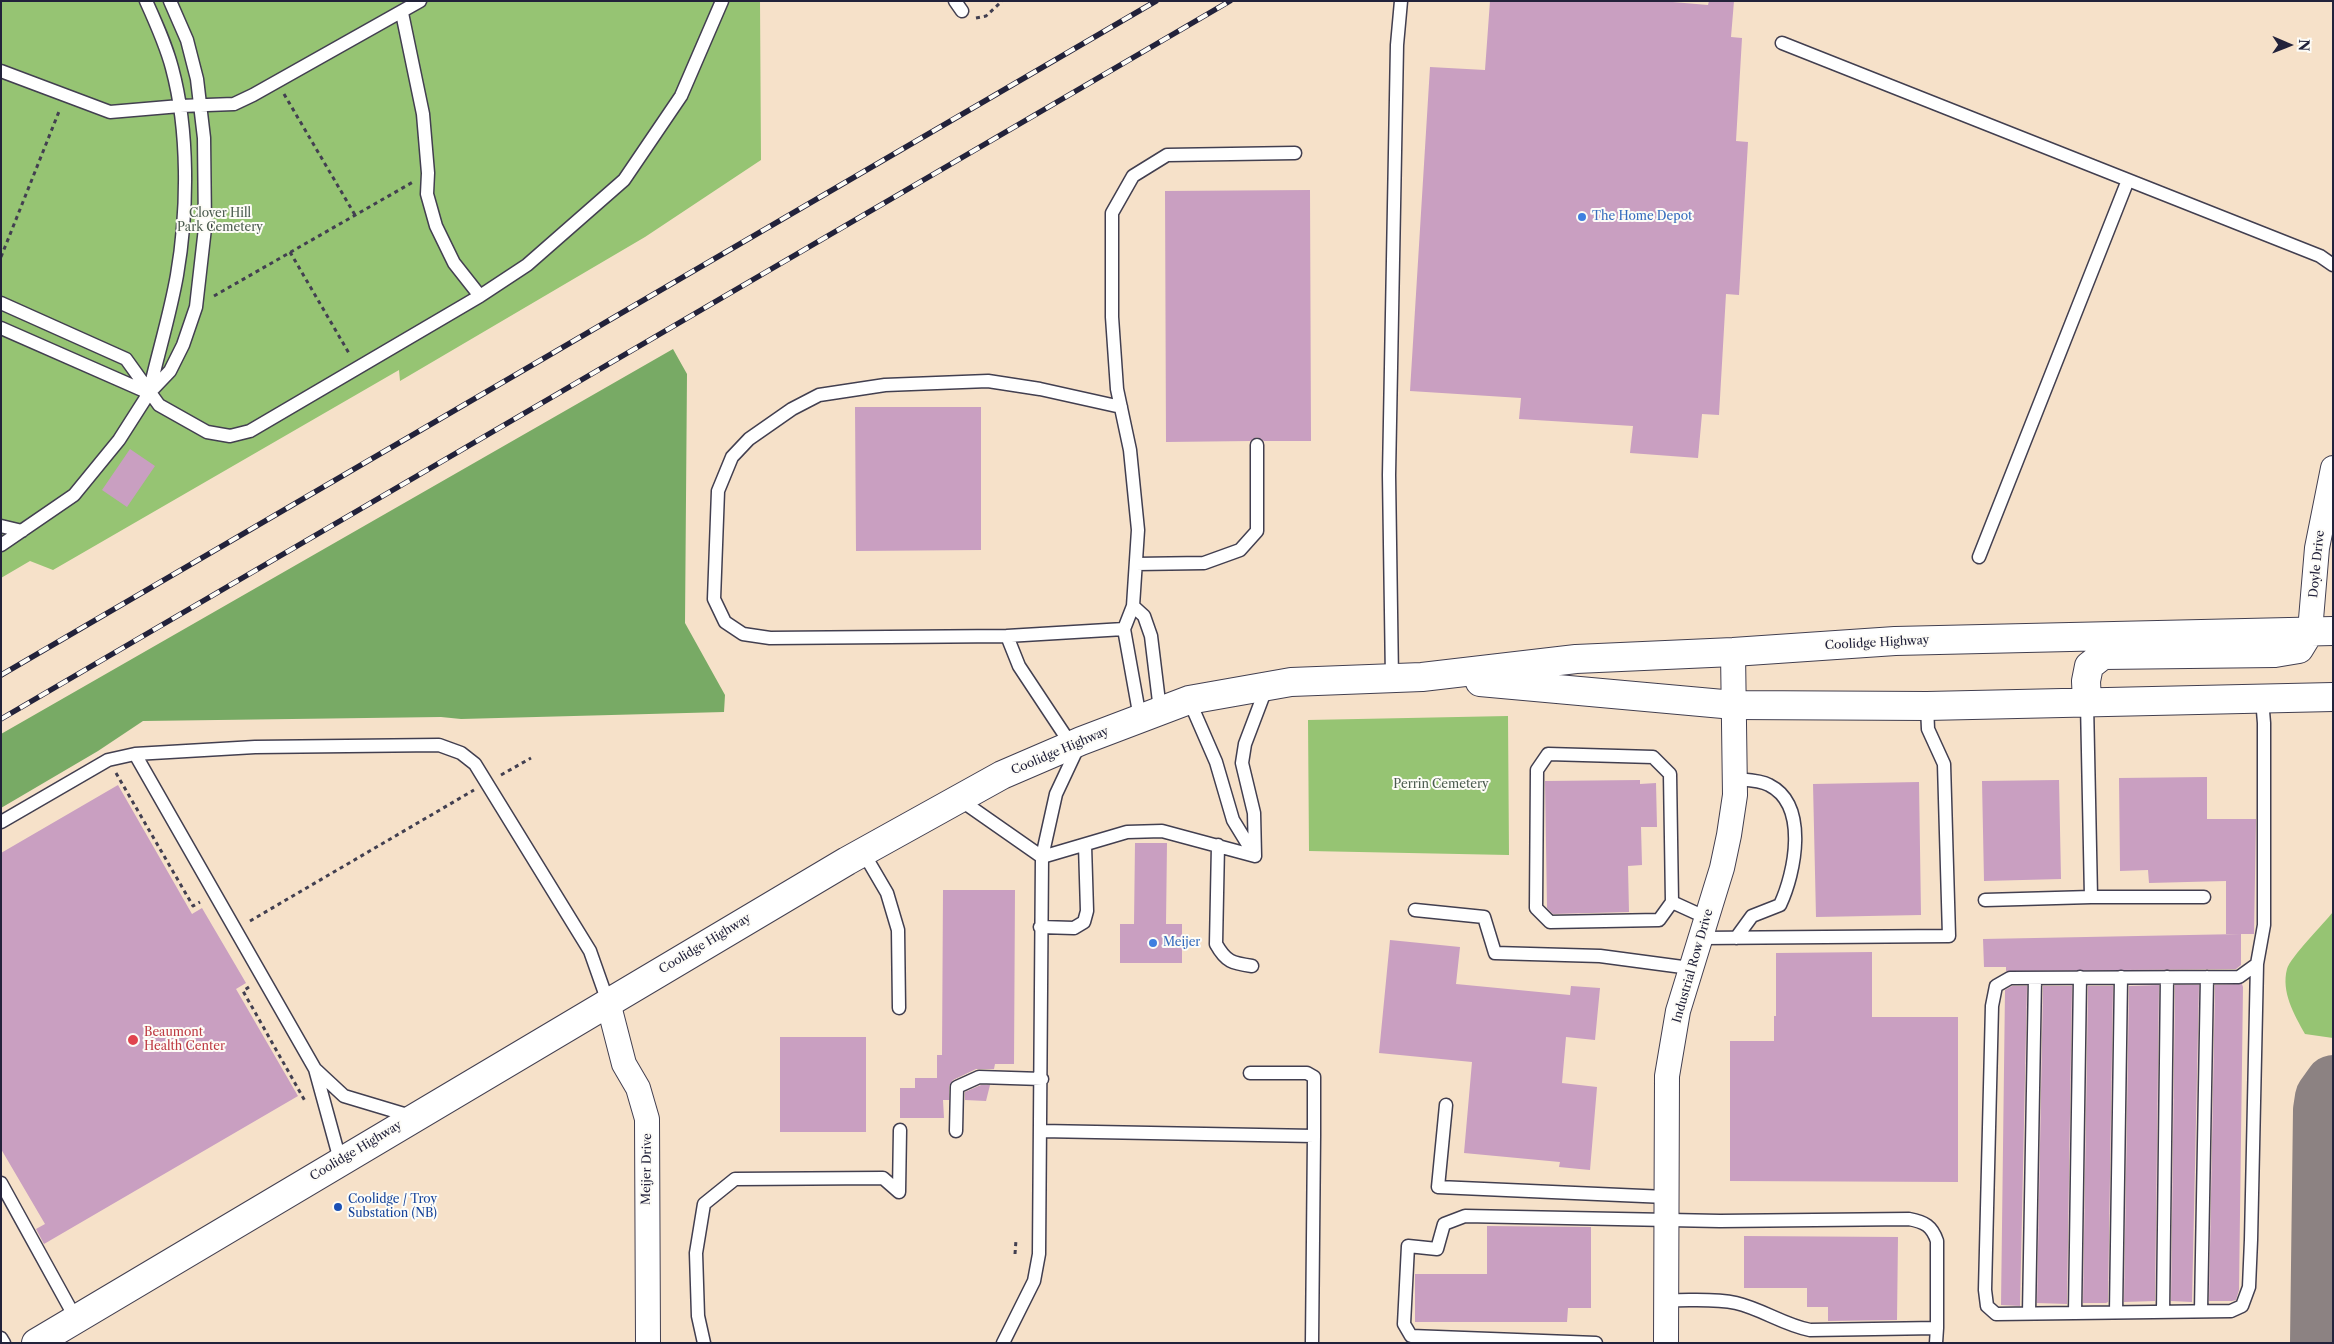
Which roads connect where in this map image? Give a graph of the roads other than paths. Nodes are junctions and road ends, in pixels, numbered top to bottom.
1 (146, 1) edge
2 (170, 1) edge
3 (420, 1) edge
4 (722, 1) edge
5 (1401, 1) edge
6 (402, 13) junction
7 (1782, 43) dead end
8 (1, 71) edge
9 (180, 106) junction
10 (201, 106) junction
11 (1295, 153) dead end
12 (2128, 180) junction
13 (2333, 266) edge
14 (480, 296) junction
15 (1, 303) edge
16 (1, 328) edge
17 (149, 392) junction
18 (1121, 407) junction
19 (1257, 446) dead end
20 (2333, 468) edge
21 (1, 526) edge
22 (22, 531) junction
23 (1, 544) edge
24 (1979, 557) dead end
25 (1136, 564) junction
26 (1133, 606) junction
27 (1124, 629) junction
28 (2322, 631) edge
29 (1007, 636) junction
30 (1733, 652) junction
31 (1422, 677) junction
32 (1392, 679) junction
33 (1267, 685) junction
34 (2333, 698) edge
35 (2262, 699) junction
36 (1189, 700) junction
37 (2087, 703) junction
38 (1734, 704) junction
39 (1927, 706) junction
40 (1150, 714) junction
41 (1076, 744) junction
42 (135, 754) junction
43 (1735, 779) junction
44 (959, 800) junction
45 (1, 822) edge
46 (1085, 845) junction
47 (1218, 845) junction
48 (862, 852) junction
49 (1255, 856) junction
50 (1042, 857) junction
51 (2091, 897) junction
52 (2204, 897) dead end
53 (1985, 900) dead end
54 (1672, 902) junction
55 (1415, 910) dead end
56 (1040, 927) junction
57 (1704, 928) junction
58 (1736, 938) junction
59 (2257, 964) junction
60 (1252, 966) dead end
61 (1690, 968) junction
62 (2121, 977) junction
63 (2167, 977) junction
64 (2207, 977) junction
65 (2035, 978) junction
66 (2080, 978) junction
67 (608, 1002) junction
68 (899, 1008) dead end
69 (315, 1069) junction
70 (1250, 1073) dead end
71 (1042, 1079) junction
72 (1446, 1105) dead end
73 (414, 1117) junction
74 (900, 1130) dead end
75 (956, 1131) dead end
76 (1041, 1131) junction
77 (1314, 1136) junction
78 (340, 1160) junction
79 (1, 1183) edge
80 (1666, 1197) junction
81 (1666, 1220) junction
82 (1666, 1300) junction
83 (2201, 1311) junction
84 (2116, 1312) junction
85 (2163, 1312) junction
86 (2075, 1313) junction
87 (2029, 1314) junction
88 (76, 1319) junction
89 (1937, 1328) junction
90 (1, 1338) edge
91 (4, 1343) edge
92 (36, 1343) edge
93 (648, 1343) edge
94 (704, 1343) edge
95 (1003, 1343) edge
96 (1312, 1343) edge
97 (1596, 1343) edge
98 (1666, 1343) edge
99 (1936, 1343) edge

1 - 9 lane
2 - 10 lane
3 - 6 lane
4 - 14 lane
5 - 32 lane
6 - 10 lane
6 - 14 lane
7 - 12 lane
8 - 9 lane
9 - 10 lane
9 - 17 lane
10 - 17 lane
11 - 18 lane
12 - 13 lane
12 - 24 lane
14 - 17 lane
15 - 17 lane
16 - 17 lane
17 - 22 lane
18 - 25 lane
18 - 29 lane
19 - 25 lane
20 - 28 street, Doyle Drive
21 - 22 lane
22 - 23 lane
25 - 26 lane
26 - 27 lane
26 - 40 lane
27 - 29 lane
27 - 40 lane
28 - 30 main road, Coolidge Highway
28 - 37 main road
29 - 41 lane
30 - 31 main road, Coolidge Highway
30 - 38 street, Industrial Row Drive
31 - 32 main road, Coolidge Highway
31 - 38 main road, Coolidge Highway
32 - 33 main road, Coolidge Highway
33 - 36 main road, Coolidge Highway
33 - 49 lane
34 - 35 main road, Coolidge Highway
35 - 37 main road, Coolidge Highway
35 - 59 lane
36 - 40 main road, Coolidge Highway
36 - 49 lane
37 - 39 main road, Coolidge Highway
37 - 51 lane
38 - 39 main road, Coolidge Highway
38 - 43 street, Industrial Row Drive
39 - 58 lane
40 - 41 main road, Coolidge Highway
41 - 44 main road, Coolidge Highway
41 - 50 lane
42 - 45 lane
42 - 67 lane
42 - 69 lane
43 - 57 street, Industrial Row Drive
43 - 58 lane
44 - 48 main road, Coolidge Highway
44 - 50 lane
46 - 47 lane
46 - 50 lane
46 - 56 lane
47 - 49 lane
47 - 60 lane
48 - 67 main road, Coolidge Highway
48 - 68 lane
50 - 56 lane
51 - 52 lane
51 - 53 lane
54 - 54 lane
54 - 57 lane
55 - 61 lane
56 - 71 lane
57 - 58 lane
57 - 61 street, Industrial Row Drive
59 - 64 lane
59 - 83 lane
61 - 80 street, Industrial Row Drive
62 - 63 lane
62 - 66 lane
62 - 84 lane
63 - 64 lane
63 - 85 lane
64 - 83 lane
65 - 66 lane
65 - 87 lane
65 - 87 lane
66 - 86 lane
67 - 73 main road, Coolidge Highway
67 - 93 street, Meijer Drive
69 - 73 lane
69 - 78 lane
70 - 77 lane
71 - 75 lane
71 - 76 lane
72 - 80 lane
73 - 78 main road, Coolidge Highway
74 - 94 lane
76 - 77 lane
76 - 95 lane
77 - 96 lane
78 - 88 main road, Coolidge Highway
79 - 88 lane
80 - 81 street, Industrial Row Drive
81 - 82 street, Industrial Row Drive
81 - 89 lane
81 - 97 lane
82 - 89 lane
82 - 98 street, Industrial Row Drive
83 - 85 lane
84 - 85 lane
84 - 86 lane
86 - 87 lane
88 - 92 main road, Coolidge Highway
89 - 99 lane
90 - 91 lane

